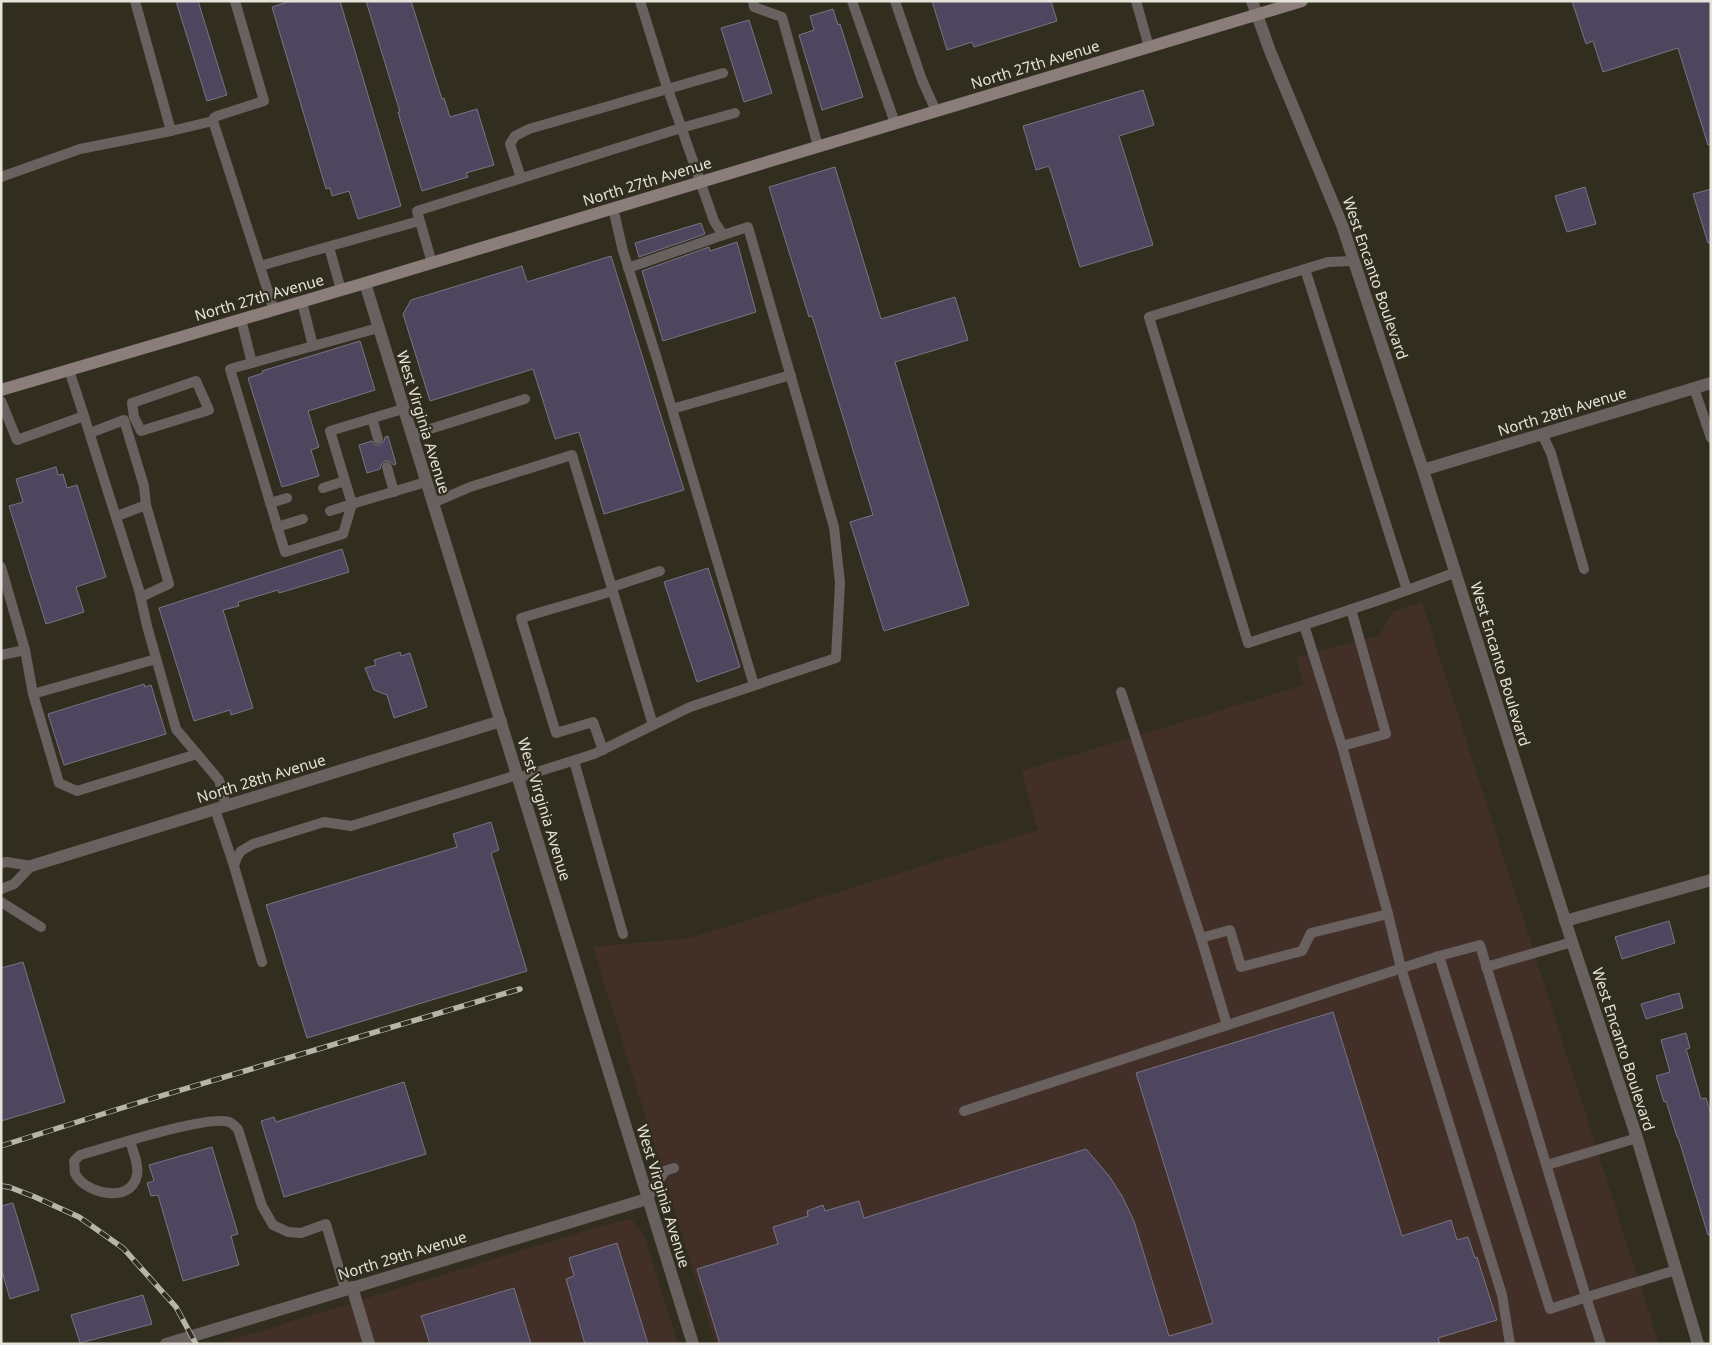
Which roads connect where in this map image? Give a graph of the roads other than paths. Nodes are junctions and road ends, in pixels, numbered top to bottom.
1 (134, 1) edge
2 (235, 1) edge
3 (640, 1) edge
4 (753, 1) edge
5 (852, 1) edge
6 (895, 1) edge
7 (1136, 1) edge
8 (1252, 1) edge
9 (1302, 1) edge
10 (1256, 15) junction
11 (1149, 47) junction
12 (723, 73) dead end
13 (668, 90) junction
14 (936, 111) junction
15 (735, 113) dead end
16 (214, 121) junction
17 (895, 124) junction
18 (681, 128) junction
19 (171, 131) junction
20 (818, 146) junction
21 (1, 178) edge
22 (521, 178) junction
23 (699, 182) junction
24 (613, 208) junction
25 (419, 221) junction
26 (723, 235) junction
27 (329, 247) junction
28 (1354, 261) junction
29 (432, 262) junction
30 (260, 266) junction
31 (628, 268) junction
32 (1305, 269) junction
33 (365, 283) junction
34 (341, 290) junction
35 (302, 302) junction
36 (274, 310) junction
37 (241, 319) junction
38 (378, 328) junction
39 (313, 346) junction
40 (252, 363) junction
41 (69, 370) junction
42 (790, 375) junction
43 (1711, 383) edge
44 (1694, 388) junction
45 (1, 390) edge
46 (525, 399) dead end
47 (1, 401) edge
48 (403, 409) junction
49 (672, 409) junction
50 (84, 416) junction
51 (372, 418) junction
52 (129, 419) junction
53 (90, 433) junction
54 (1542, 434) junction
55 (412, 435) junction
56 (1710, 436) edge
57 (378, 439) dead end
58 (387, 467) dead end
59 (1423, 470) junction
60 (345, 481) junction
61 (426, 482) junction
62 (323, 488) dead end
63 (394, 492) junction
64 (287, 498) dead end
65 (270, 503) junction
66 (433, 503) junction
67 (352, 504) junction
68 (146, 505) junction
69 (330, 511) dead end
70 (116, 516) junction
71 (304, 519) dead end
72 (277, 527) junction
73 (1, 567) edge
74 (1584, 569) dead end
75 (660, 571) dead end
76 (1456, 572) junction
77 (612, 589) junction
78 (1407, 590) junction
79 (141, 597) junction
80 (1350, 609) junction
81 (1304, 625) junction
82 (26, 650) junction
83 (1, 654) edge
84 (156, 659) junction
85 (754, 685) junction
86 (1121, 692) dead end
87 (33, 694) junction
88 (501, 721) junction
89 (653, 725) junction
90 (1342, 746) junction
91 (603, 750) junction
92 (197, 754) junction
93 (574, 760) junction
94 (518, 777) junction
95 (221, 807) junction
96 (1, 864) edge
97 (31, 866) junction
98 (234, 866) junction
99 (1711, 880) edge
100 (1, 889) edge
101 (1, 902) edge
102 (1388, 914) junction
103 (1566, 921) junction
104 (41, 927) dead end
105 (623, 934) dead end
106 (1200, 938) junction
107 (1572, 942) junction
108 (1439, 956) junction
109 (262, 962) dead end
110 (1486, 967) junction
111 (1401, 968) junction
112 (1227, 1025) junction
113 (964, 1111) dead end
114 (1637, 1138) junction
115 (130, 1141) junction
116 (1547, 1165) junction
117 (674, 1168) dead end
118 (647, 1199) junction
119 (1676, 1270) junction
120 (348, 1288) junction
121 (1586, 1297) junction
122 (166, 1344) edge
123 (369, 1344) edge
124 (693, 1344) edge
125 (1510, 1344) edge
126 (1601, 1344) edge
127 (1698, 1344) edge

1 - 19 lane
2 - 16 lane
3 - 13 lane
4 - 20 lane
5 - 17 lane
6 - 14 lane
7 - 11 lane
8 - 10 street, West Encanto Boulevard
9 - 10 main road, North 27th Avenue
10 - 11 main road, North 27th Avenue
10 - 28 street, West Encanto Boulevard
11 - 14 main road, North 27th Avenue
12 - 13 lane
13 - 18 lane
13 - 22 lane
14 - 17 main road, North 27th Avenue
15 - 18 lane
16 - 19 lane
16 - 30 lane
17 - 20 main road, North 27th Avenue
18 - 22 lane
18 - 23 lane
19 - 21 lane
20 - 23 main road, North 27th Avenue
22 - 25 lane
23 - 24 main road, North 27th Avenue
23 - 26 lane
24 - 29 main road, North 27th Avenue
24 - 31 lane
25 - 27 lane
25 - 29 lane
26 - 31 lane
26 - 42 lane
27 - 30 lane
27 - 34 lane
28 - 32 lane
28 - 59 street, West Encanto Boulevard
29 - 33 main road, North 27th Avenue
30 - 36 lane
31 - 49 lane
32 - 78 lane
32 - 81 lane
33 - 34 main road, North 27th Avenue
33 - 38 street, West Virginia Avenue
34 - 35 main road, North 27th Avenue
35 - 36 main road, North 27th Avenue
35 - 39 lane
36 - 37 main road, North 27th Avenue
37 - 40 lane
37 - 41 main road, North 27th Avenue
38 - 39 lane
38 - 48 street, West Virginia Avenue
39 - 40 lane
40 - 65 lane
41 - 45 main road, North 27th Avenue
41 - 50 lane
42 - 49 lane
42 - 85 lane
43 - 44 street, North 28th Avenue
44 - 54 street, North 28th Avenue
44 - 56 lane
46 - 55 lane
47 - 50 lane
48 - 51 lane
48 - 55 street, West Virginia Avenue
49 - 85 lane
50 - 53 lane
51 - 57 lane
51 - 60 lane
52 - 52 lane
52 - 53 lane
52 - 68 lane
53 - 70 lane
54 - 59 street, North 28th Avenue
54 - 74 lane
55 - 61 street, West Virginia Avenue
58 - 63 lane
59 - 76 street, West Encanto Boulevard
60 - 62 lane
60 - 67 lane
61 - 63 lane
61 - 66 street, West Virginia Avenue
63 - 67 lane
64 - 65 lane
65 - 72 lane
66 - 77 lane
66 - 88 street, West Virginia Avenue
67 - 69 lane
67 - 72 lane
68 - 70 lane
68 - 79 lane
70 - 79 lane
71 - 72 lane
73 - 82 lane
75 - 77 lane
76 - 78 lane
76 - 103 street, West Encanto Boulevard
77 - 89 lane
77 - 91 lane
78 - 80 lane
79 - 84 lane
80 - 81 lane
80 - 90 lane
81 - 90 lane
82 - 83 lane
82 - 87 lane
84 - 87 lane
84 - 92 lane
85 - 89 lane
86 - 106 lane
87 - 92 lane
88 - 94 street, West Virginia Avenue
88 - 95 street, North 28th Avenue
89 - 91 lane
90 - 102 lane
91 - 93 lane
92 - 95 lane
93 - 94 lane
93 - 105 lane
94 - 98 lane
94 - 118 street, West Virginia Avenue
95 - 97 street, North 28th Avenue
95 - 98 lane
96 - 97 lane
97 - 100 lane
98 - 109 lane
99 - 103 street
101 - 104 lane
102 - 106 lane
102 - 111 lane
103 - 107 street, West Encanto Boulevard
106 - 112 lane
107 - 110 lane
107 - 114 street, West Encanto Boulevard
108 - 110 lane
108 - 111 lane
108 - 121 lane
110 - 116 lane
111 - 112 lane
111 - 125 lane
112 - 113 lane
114 - 116 lane
114 - 119 street, West Encanto Boulevard
115 - 115 lane
115 - 120 lane
116 - 121 lane
117 - 118 lane
118 - 120 street, North 29th Avenue
118 - 124 street, West Virginia Avenue
119 - 121 lane
119 - 127 street, West Encanto Boulevard
120 - 122 street, North 29th Avenue
120 - 123 street
121 - 126 lane

